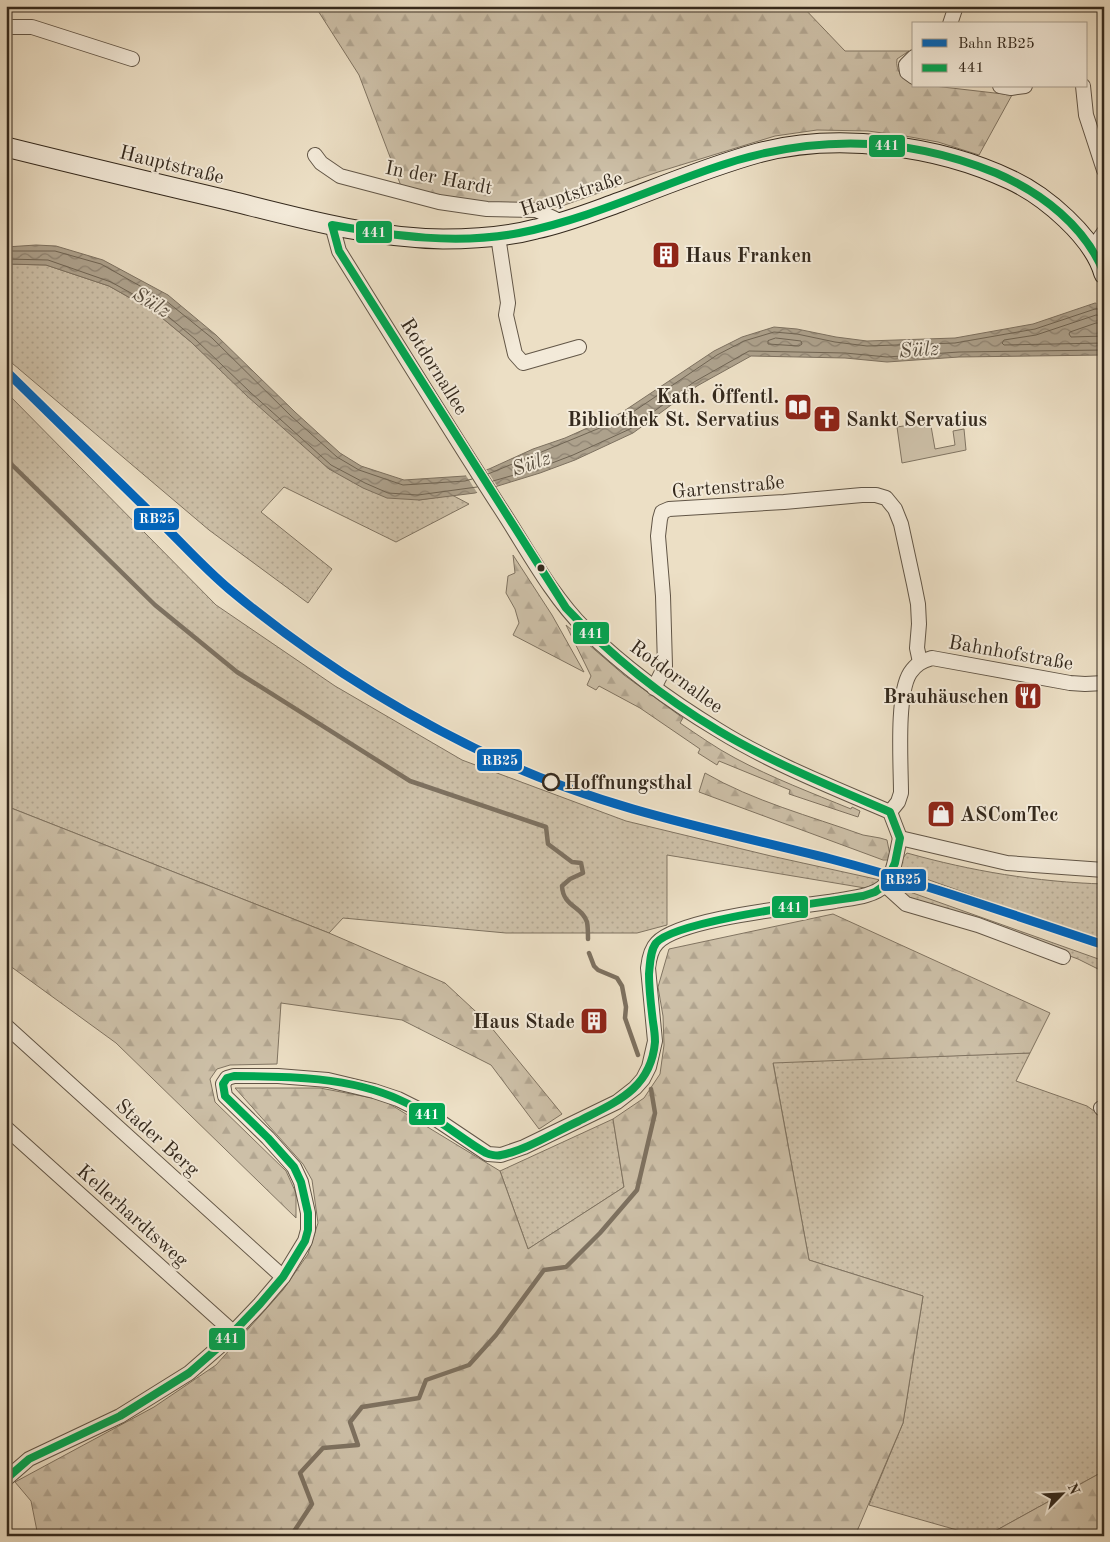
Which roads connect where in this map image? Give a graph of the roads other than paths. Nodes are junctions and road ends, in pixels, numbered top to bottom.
1 (956, 6) edge
2 (951, 22) edge
3 (6, 27) edge
4 (132, 59) dead end
5 (912, 59) edge
6 (912, 76) edge
7 (1083, 88) edge
8 (6, 147) edge
9 (315, 155) dead end
10 (1104, 170) edge
11 (562, 222) junction
12 (332, 225) junction
13 (1104, 232) edge
14 (498, 236) junction
15 (1092, 249) junction
16 (1104, 274) edge
17 (579, 347) dead end
18 (920, 662) junction
19 (1104, 683) edge
20 (654, 688) junction
21 (890, 812) junction
22 (900, 838) junction
23 (1104, 870) edge
24 (885, 886) junction
25 (1063, 957) dead end
26 (6, 1026) edge
27 (6, 1128) edge
28 (283, 1277) junction
29 (233, 1332) junction
30 (7, 1477) edge

1 - 2 street
3 - 4 street
5 - 6 street
7 - 10 street
8 - 12 main road, Hauptstraße
9 - 11 street, In der Hardt
11 - 14 main road, Hauptstraße
11 - 15 main road, Hauptstraße
12 - 14 main road, Hauptstraße
12 - 20 street, Rotdornallee
13 - 15 street
14 - 17 street
15 - 16 main road, Hauptstraße
18 - 19 street, Bahnhofstraße
18 - 20 street, Gartenstraße
18 - 21 street, Bahnhofstraße
20 - 21 street, Rotdornallee
21 - 22 street
22 - 23 street
22 - 24 street
24 - 25 street
24 - 28 street
26 - 28 street, Stader Berg
27 - 29 street, Kellerhardtsweg
28 - 29 street
29 - 30 street

